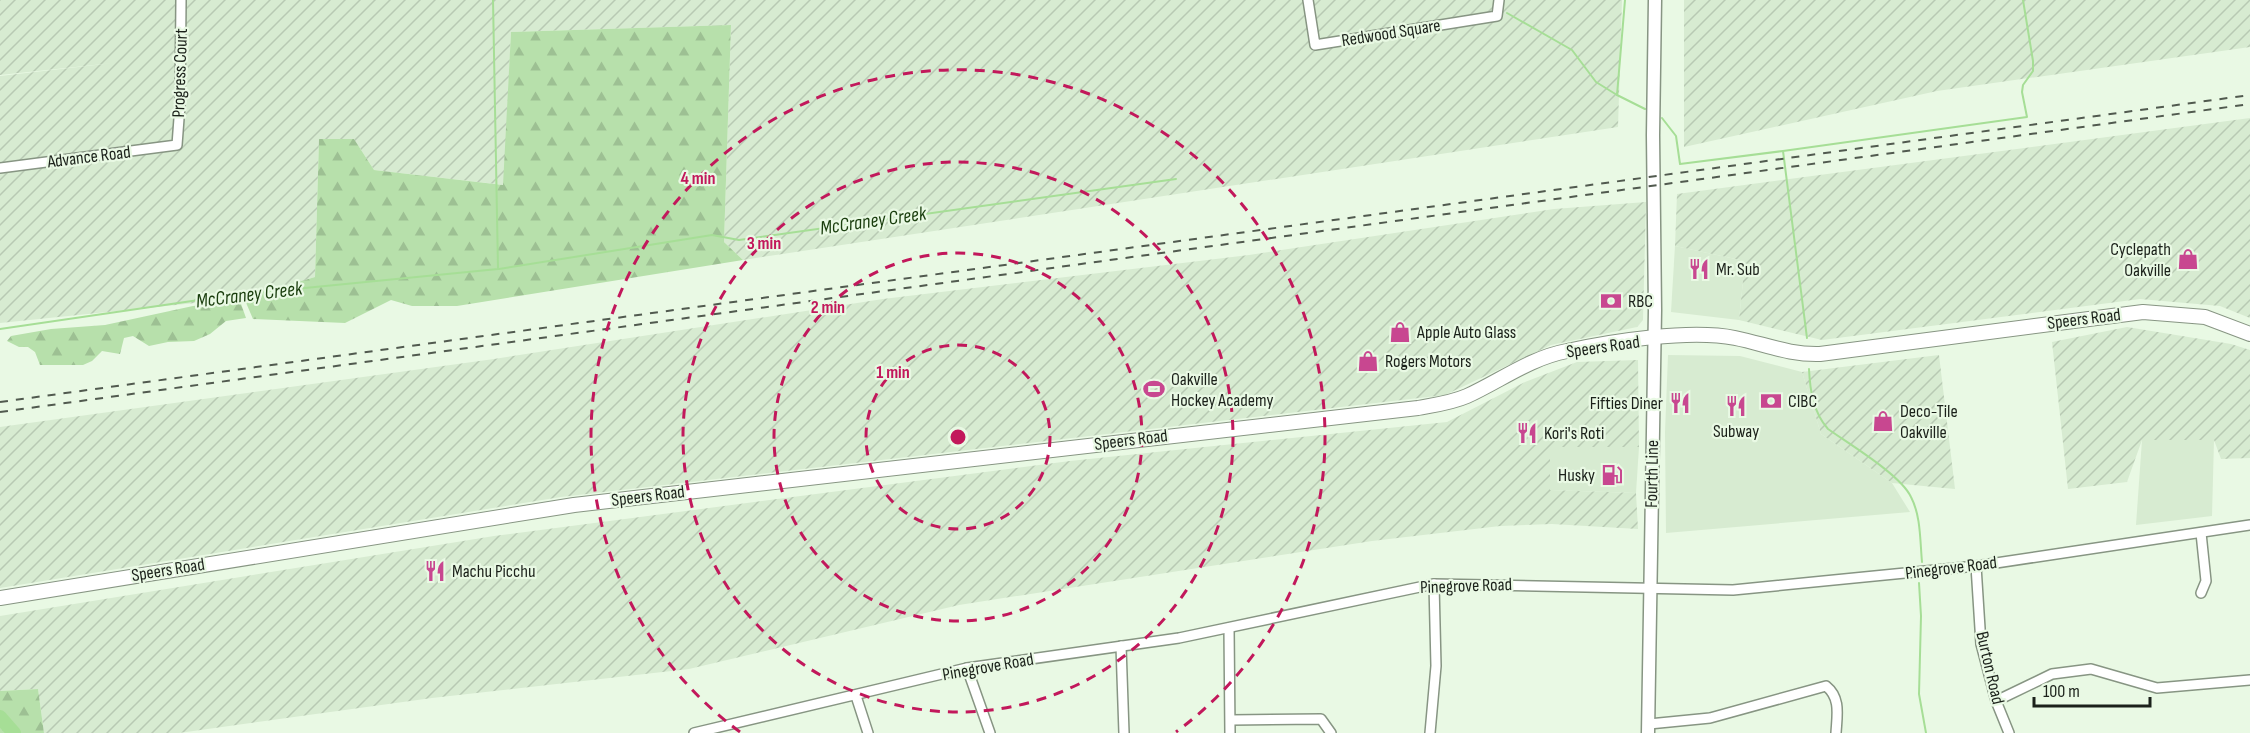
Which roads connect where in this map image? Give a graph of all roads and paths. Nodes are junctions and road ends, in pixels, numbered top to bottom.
1 (181, 0) edge
2 (1308, 0) edge
3 (1499, 0) edge
4 (1655, 0) edge
5 (177, 145) joint
6 (0, 168) edge
7 (2250, 334) edge
8 (1654, 339) junction
9 (2250, 525) edge
10 (2201, 533) junction
11 (1976, 566) junction
12 (1434, 584) junction
13 (1650, 587) junction
14 (2201, 593) dead end
15 (0, 598) edge
16 (1229, 628) junction
17 (1121, 646) junction
18 (967, 669) junction
19 (2250, 680) edge
20 (856, 696) junction
21 (1995, 701) junction
22 (1231, 720) junction
23 (1648, 728) edge
24 (694, 733) edge
25 (868, 733) edge
26 (990, 733) edge
27 (1124, 733) edge
28 (1230, 733) edge
29 (1331, 733) edge
30 (1430, 733) edge
31 (1836, 733) edge
32 (2009, 733) edge

1 - 5 street, Progress Court
2 - 3 street, Redwood Square
4 - 8 street, Fourth Line
5 - 6 street, Advance Road
7 - 8 main road, Speers Road
8 - 13 street, Fourth Line
8 - 15 main road, Speers Road
9 - 10 street, Pinegrove Road
10 - 11 street, Pinegrove Road
10 - 14 street
11 - 13 street, Pinegrove Road
11 - 21 street, Burton Road
12 - 13 street, Pinegrove Road
12 - 16 street, Pinegrove Road
12 - 30 street
13 - 23 street, Fourth Line
16 - 17 street, Pinegrove Road
16 - 22 street
17 - 18 street, Pinegrove Road
17 - 27 street
18 - 20 street, Pinegrove Road
18 - 26 street
19 - 21 street
20 - 24 street, Pinegrove Road
20 - 25 street
21 - 32 street, Burton Road
22 - 28 street
22 - 29 street
23 - 31 street

